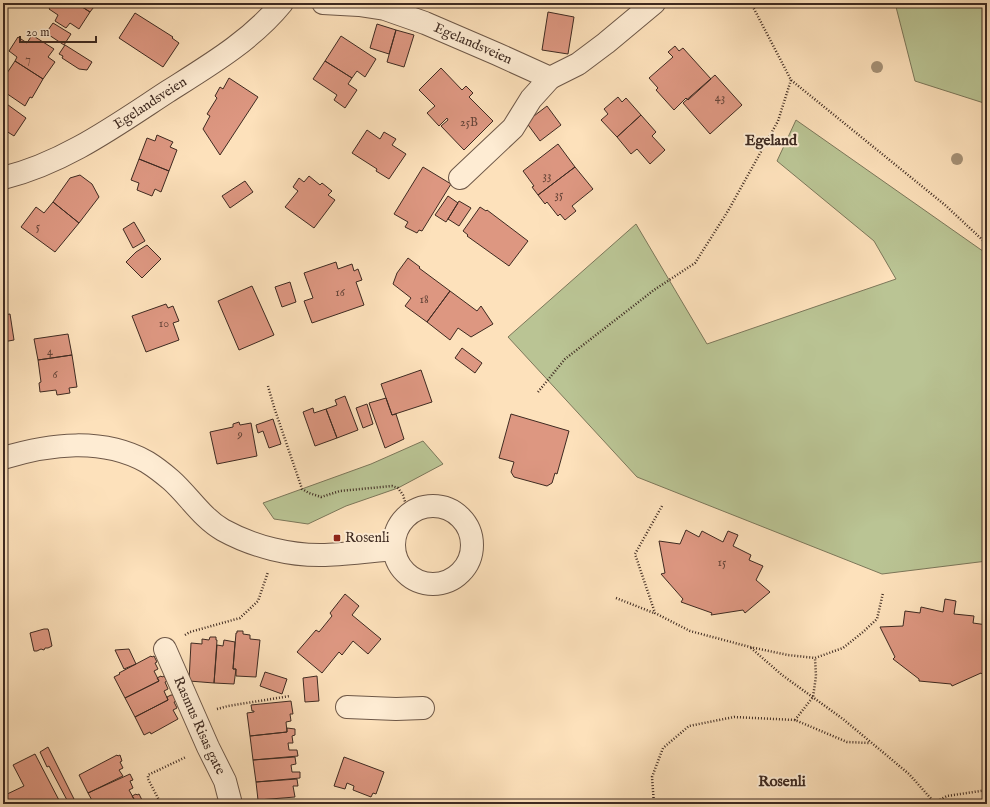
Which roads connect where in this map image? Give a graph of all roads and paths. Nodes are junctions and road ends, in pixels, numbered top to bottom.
1 (282, 3) edge
2 (323, 3) edge
3 (654, 3) edge
4 (752, 3) edge
5 (550, 78) junction
6 (791, 80) junction
7 (3, 178) edge
8 (460, 178) dead end
9 (987, 244) edge
10 (268, 386) dead end
11 (538, 392) dead end
12 (3, 458) edge
13 (662, 506) dead end
14 (409, 515) junction
15 (394, 549) junction
16 (268, 571) dead end
17 (883, 594) dead end
18 (616, 598) dead end
19 (654, 613) junction
20 (750, 647) junction
21 (164, 649) joint
22 (815, 658) junction
23 (290, 696) dead end
24 (813, 697) junction
25 (348, 707) dead end
26 (423, 708) dead end
27 (194, 713) junction
28 (795, 720) junction
29 (870, 743) junction
30 (208, 747) junction
31 (987, 790) edge
32 (933, 803) edge
33 (161, 804) edge
34 (231, 804) edge
35 (654, 804) edge

1 - 7 street, Egelandsveien
2 - 5 street, Egelandsveien
3 - 5 street
4 - 6 path
5 - 8 street
6 - 9 path
6 - 11 path
10 - 14 path
12 - 15 street
13 - 19 path
14 - 15 street
14 - 15 street
16 - 21 path
17 - 22 path
18 - 19 path
19 - 20 path
20 - 22 path
20 - 24 path
21 - 27 street, Rasmus Risas gate
22 - 24 path
23 - 27 path
24 - 28 path
24 - 29 path
25 - 26 street
27 - 30 street, Rasmus Risas gate
28 - 29 path
28 - 35 path
29 - 32 path
30 - 33 path
30 - 34 street, Rasmus Risas gate
31 - 32 path

